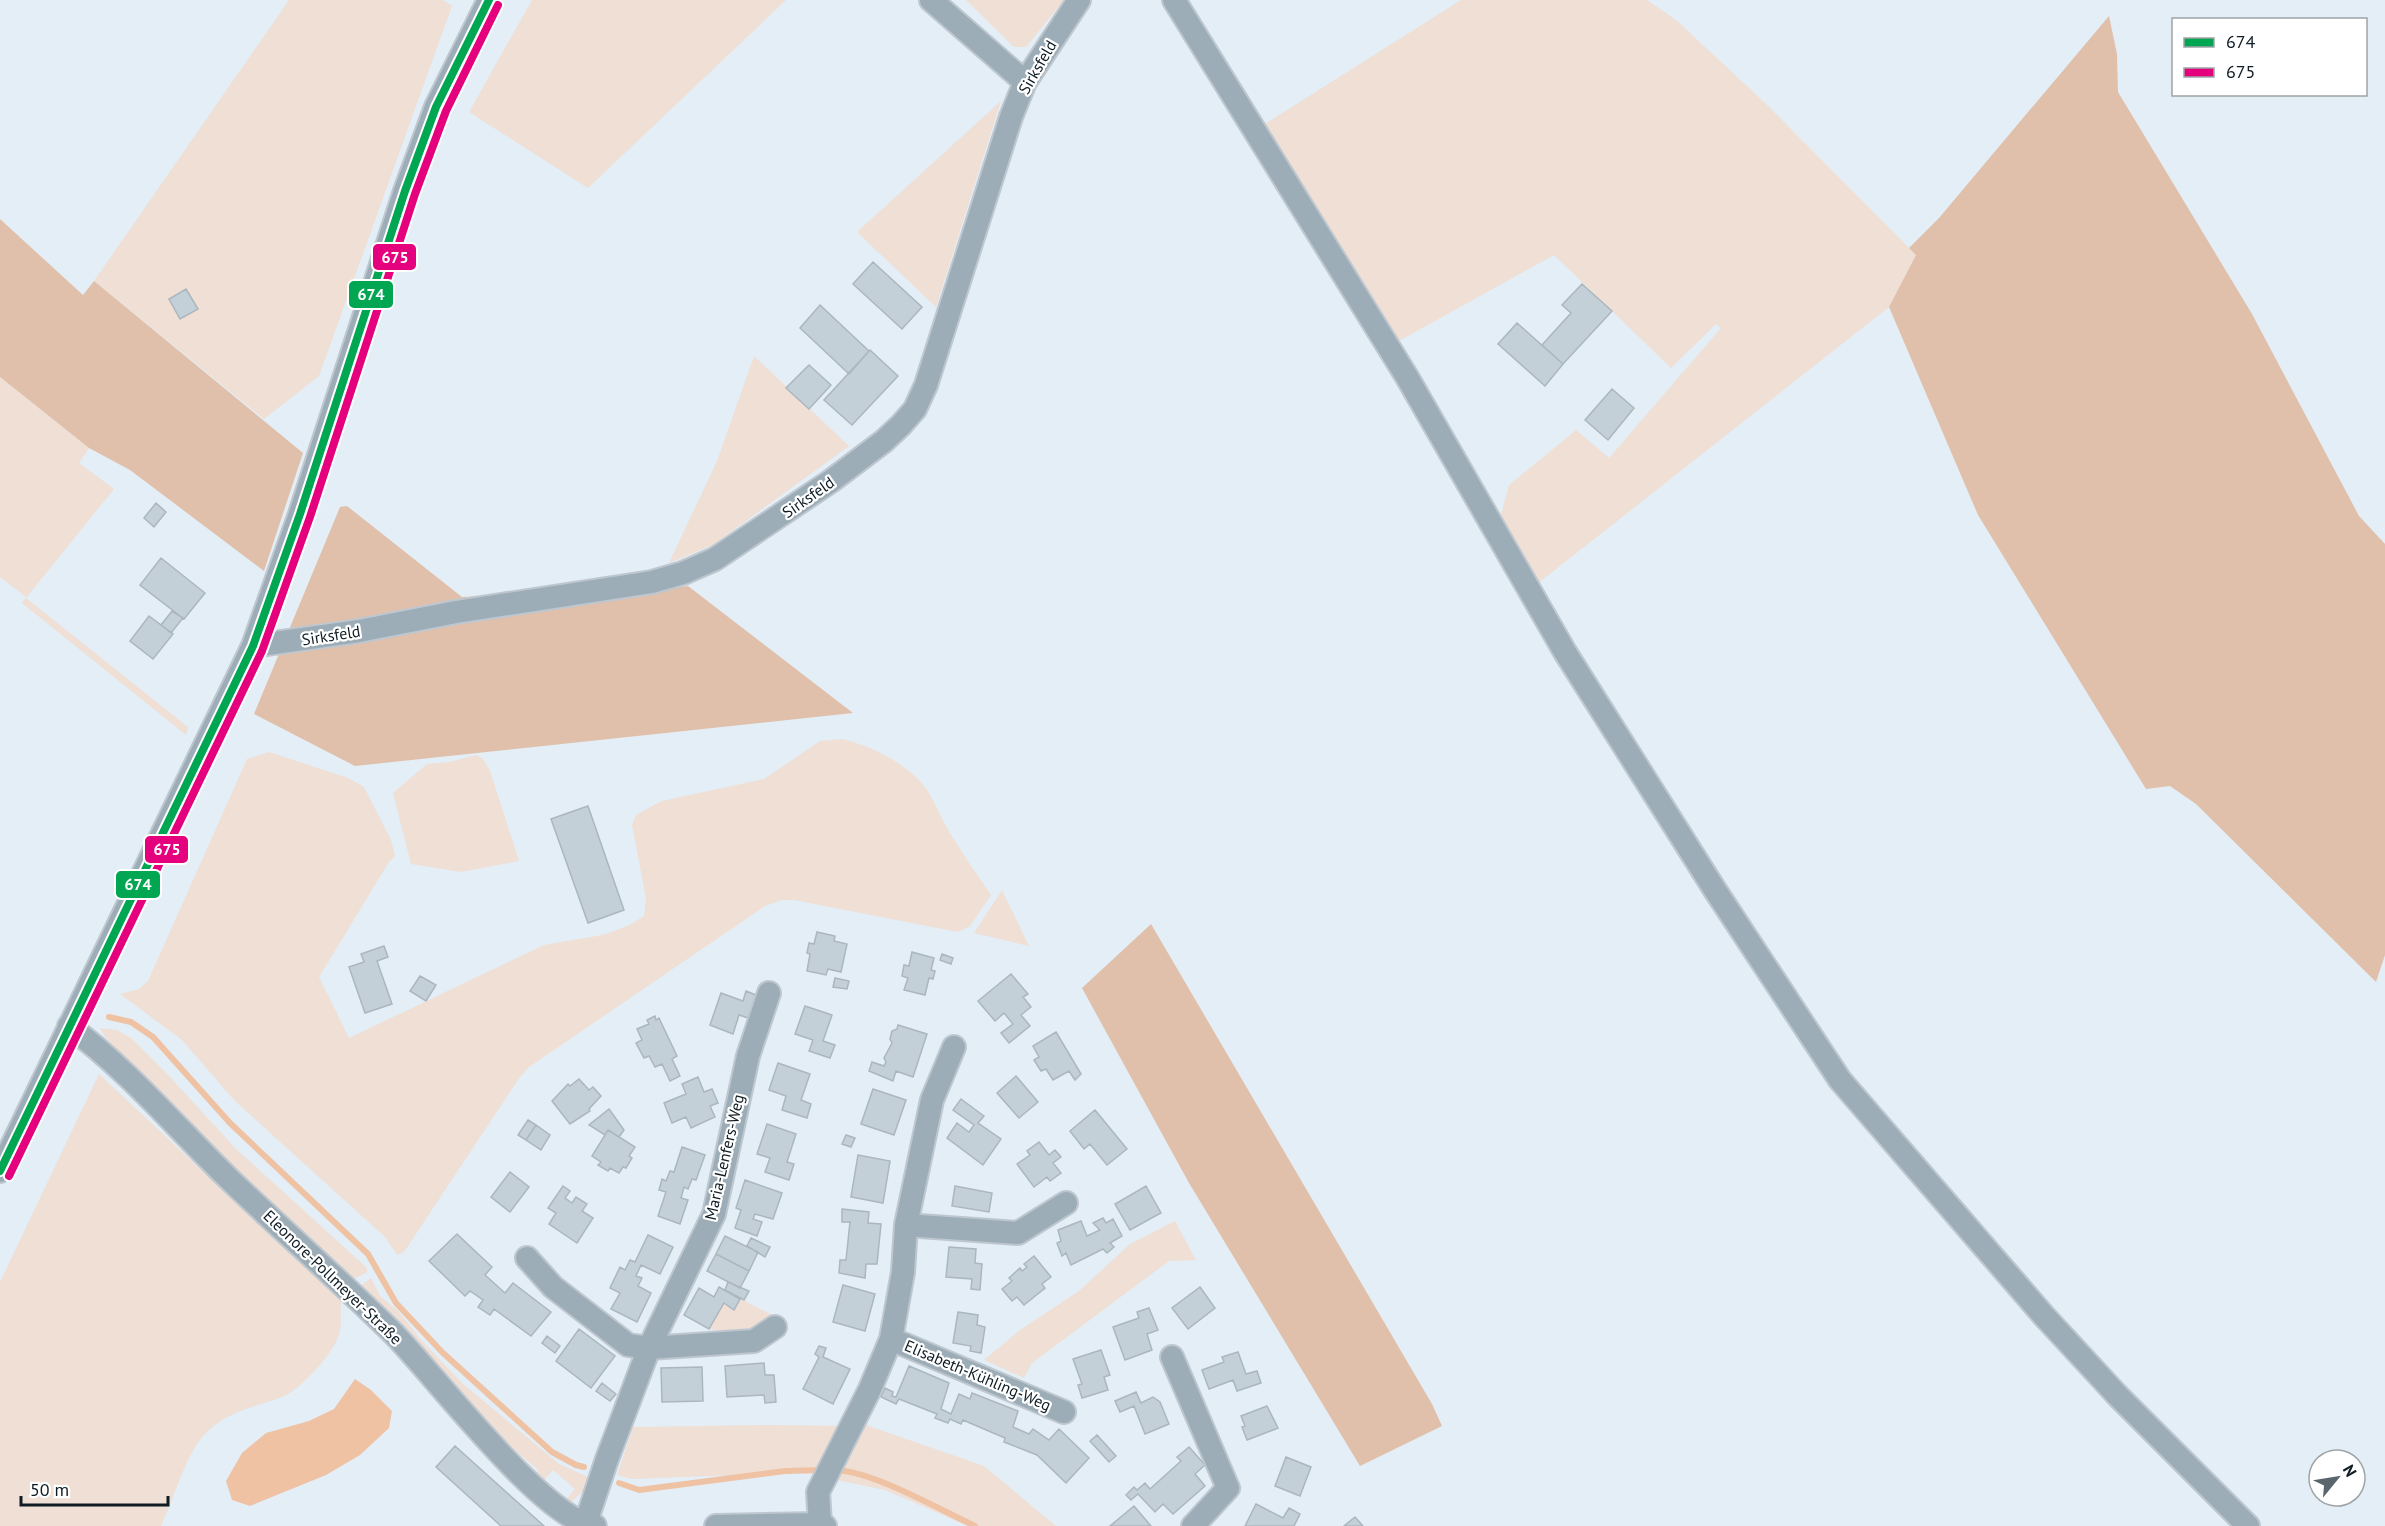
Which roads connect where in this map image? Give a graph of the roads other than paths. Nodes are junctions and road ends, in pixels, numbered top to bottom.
1 (489, 0) edge
2 (931, 0) edge
3 (1079, 0) edge
4 (1174, 0) edge
5 (1025, 82) junction
6 (253, 646) junction
7 (769, 993) dead end
8 (69, 1026) junction
9 (954, 1047) dead end
10 (0, 1171) edge
11 (1066, 1203) dead end
12 (906, 1225) junction
13 (527, 1258) dead end
14 (775, 1328) dead end
15 (891, 1339) junction
16 (649, 1348) junction
17 (1172, 1357) dead end
18 (1064, 1412) dead end
19 (585, 1525) edge
20 (822, 1525) edge
21 (595, 1526) edge
22 (716, 1526) edge
23 (1193, 1526) edge
24 (2248, 1526) edge

1 - 6 street
2 - 5 street
3 - 5 street, Sirksfeld
4 - 24 street
5 - 6 street, Sirksfeld
6 - 8 street
7 - 16 street, Maria-Lenfers-Weg
8 - 10 street
8 - 19 street, Eleonore-Pollmeyer-Straße
9 - 12 street, Elisabeth-Kühling-Weg
11 - 12 street
12 - 15 street, Elisabeth-Kühling-Weg
13 - 16 street
14 - 16 street
15 - 18 street, Elisabeth-Kühling-Weg
15 - 20 street, Elisabeth-Kühling-Weg
16 - 19 street, Maria-Lenfers-Weg
17 - 23 street
19 - 21 street, Eleonore-Pollmeyer-Straße
20 - 22 street

